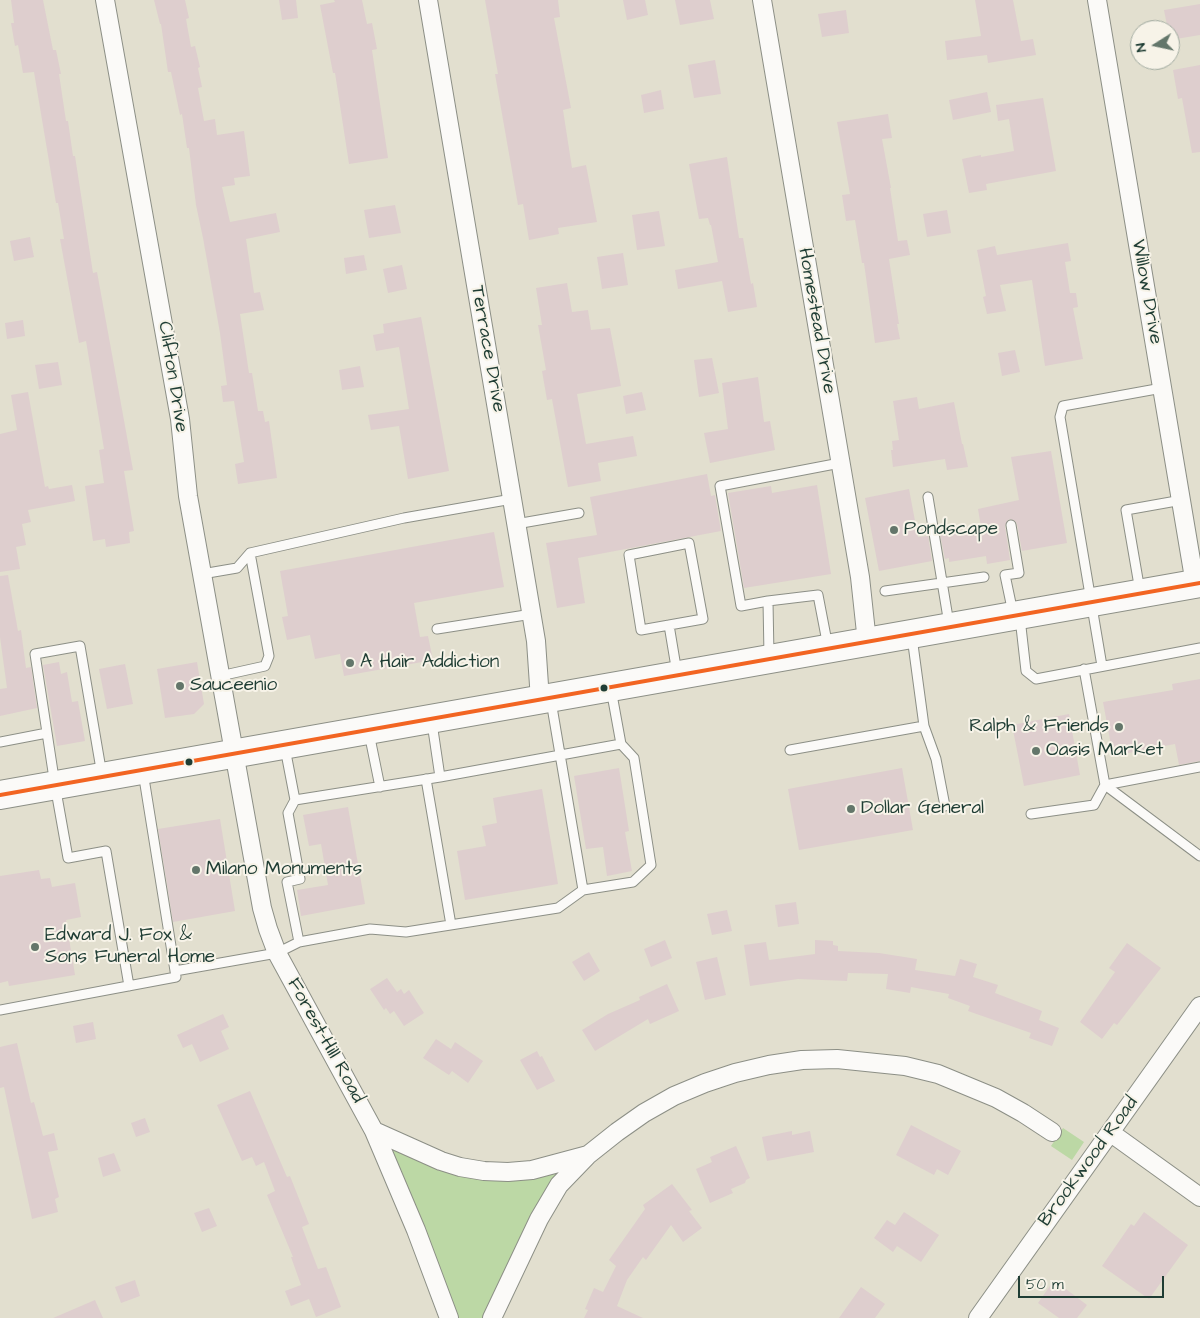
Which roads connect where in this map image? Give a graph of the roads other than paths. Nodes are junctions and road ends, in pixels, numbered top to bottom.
1 (106, 0) edge
2 (428, 0) edge
3 (762, 0) edge
4 (1097, 0) edge
5 (1162, 388) junction
6 (840, 463) junction
7 (928, 497) dead end
8 (512, 499) junction
9 (1182, 500) junction
10 (579, 513) dead end
11 (516, 524) junction
12 (1011, 525) dead end
13 (250, 553) junction
14 (202, 574) junction
15 (984, 577) dead end
16 (942, 583) junction
17 (1197, 583) edge
18 (884, 592) dead end
19 (1140, 594) junction
20 (768, 602) junction
21 (1091, 602) junction
22 (532, 614) junction
23 (1016, 615) junction
24 (669, 625) junction
25 (949, 627) junction
26 (437, 629) dead end
27 (912, 634) junction
28 (867, 642) junction
29 (1200, 648) edge
30 (828, 649) junction
31 (769, 659) junction
32 (1102, 666) junction
33 (1084, 669) junction
34 (677, 675) junction
35 (220, 676) junction
36 (611, 687) junction
37 (545, 699) junction
38 (431, 719) junction
39 (924, 726) junction
40 (368, 730) junction
41 (47, 733) junction
42 (0, 742) edge
43 (621, 744) junction
44 (284, 745) junction
45 (790, 750) dead end
46 (234, 754) junction
47 (560, 754) junction
48 (1200, 768) edge
49 (143, 770) junction
50 (102, 777) junction
51 (440, 777) junction
52 (426, 779) junction
53 (54, 785) junction
54 (1106, 785) junction
55 (380, 787) junction
56 (0, 795) edge
57 (295, 800) junction
58 (945, 806) dead end
59 (1031, 814) dead end
60 (1200, 856) edge
61 (583, 890) junction
62 (451, 925) junction
63 (299, 942) junction
64 (277, 953) junction
65 (175, 970) junction
66 (129, 986) junction
67 (1200, 1006) edge
68 (0, 1010) edge
69 (374, 1131) junction
70 (1052, 1132) dead end
71 (1111, 1133) junction
72 (588, 1155) junction
73 (1200, 1197) edge
74 (449, 1318) edge
75 (492, 1318) edge
76 (978, 1318) edge

1 - 14 street, Clifton Drive
2 - 8 street, Terrace Drive
3 - 6 street, Homestead Drive
4 - 5 street, Willow Drive
5 - 9 street, Willow Drive
5 - 21 lane
6 - 20 lane
6 - 28 street, Homestead Drive
7 - 16 lane
8 - 11 street, Terrace Drive
8 - 13 lane
9 - 17 street, Willow Drive
9 - 19 lane
10 - 11 lane
11 - 22 street, Terrace Drive
12 - 23 lane
13 - 14 lane
13 - 35 lane
14 - 35 street, Clifton Drive
15 - 16 lane
16 - 18 lane
16 - 25 lane
17 - 19 main road
19 - 21 main road
20 - 30 lane
20 - 31 lane
21 - 23 main road
21 - 32 lane
22 - 26 lane
22 - 37 street, Terrace Drive
23 - 25 main road
23 - 33 lane
24 - 24 lane
24 - 34 lane
25 - 27 main road
27 - 28 main road
27 - 39 lane
28 - 30 main road
29 - 32 lane
30 - 31 main road
31 - 34 main road
32 - 33 lane
33 - 54 lane
34 - 36 main road
35 - 46 street, Clifton Drive
36 - 37 main road
36 - 43 lane
37 - 38 main road
37 - 47 lane
38 - 40 main road
38 - 51 lane
39 - 45 lane
39 - 58 lane
40 - 44 main road
40 - 55 lane
41 - 42 lane
41 - 50 lane
41 - 53 lane
43 - 47 lane
43 - 61 lane
44 - 46 main road
44 - 57 lane
46 - 49 main road
46 - 64 street, Forest-Hill Road
47 - 51 lane
47 - 61 lane
48 - 54 lane
49 - 50 main road
49 - 65 lane
50 - 53 main road
51 - 52 lane
52 - 55 lane
52 - 62 lane
53 - 56 main road
53 - 66 lane
54 - 59 lane
54 - 60 lane
55 - 57 lane
57 - 63 lane
61 - 62 lane
62 - 63 lane
63 - 64 lane
64 - 65 lane
64 - 69 street, Forest-Hill Road
65 - 66 lane
66 - 68 lane
67 - 71 street, Brookwood Road
69 - 72 street
69 - 74 street, Forest-Hill Road
70 - 72 street
71 - 73 street
71 - 76 street, Brookwood Road
72 - 75 street

